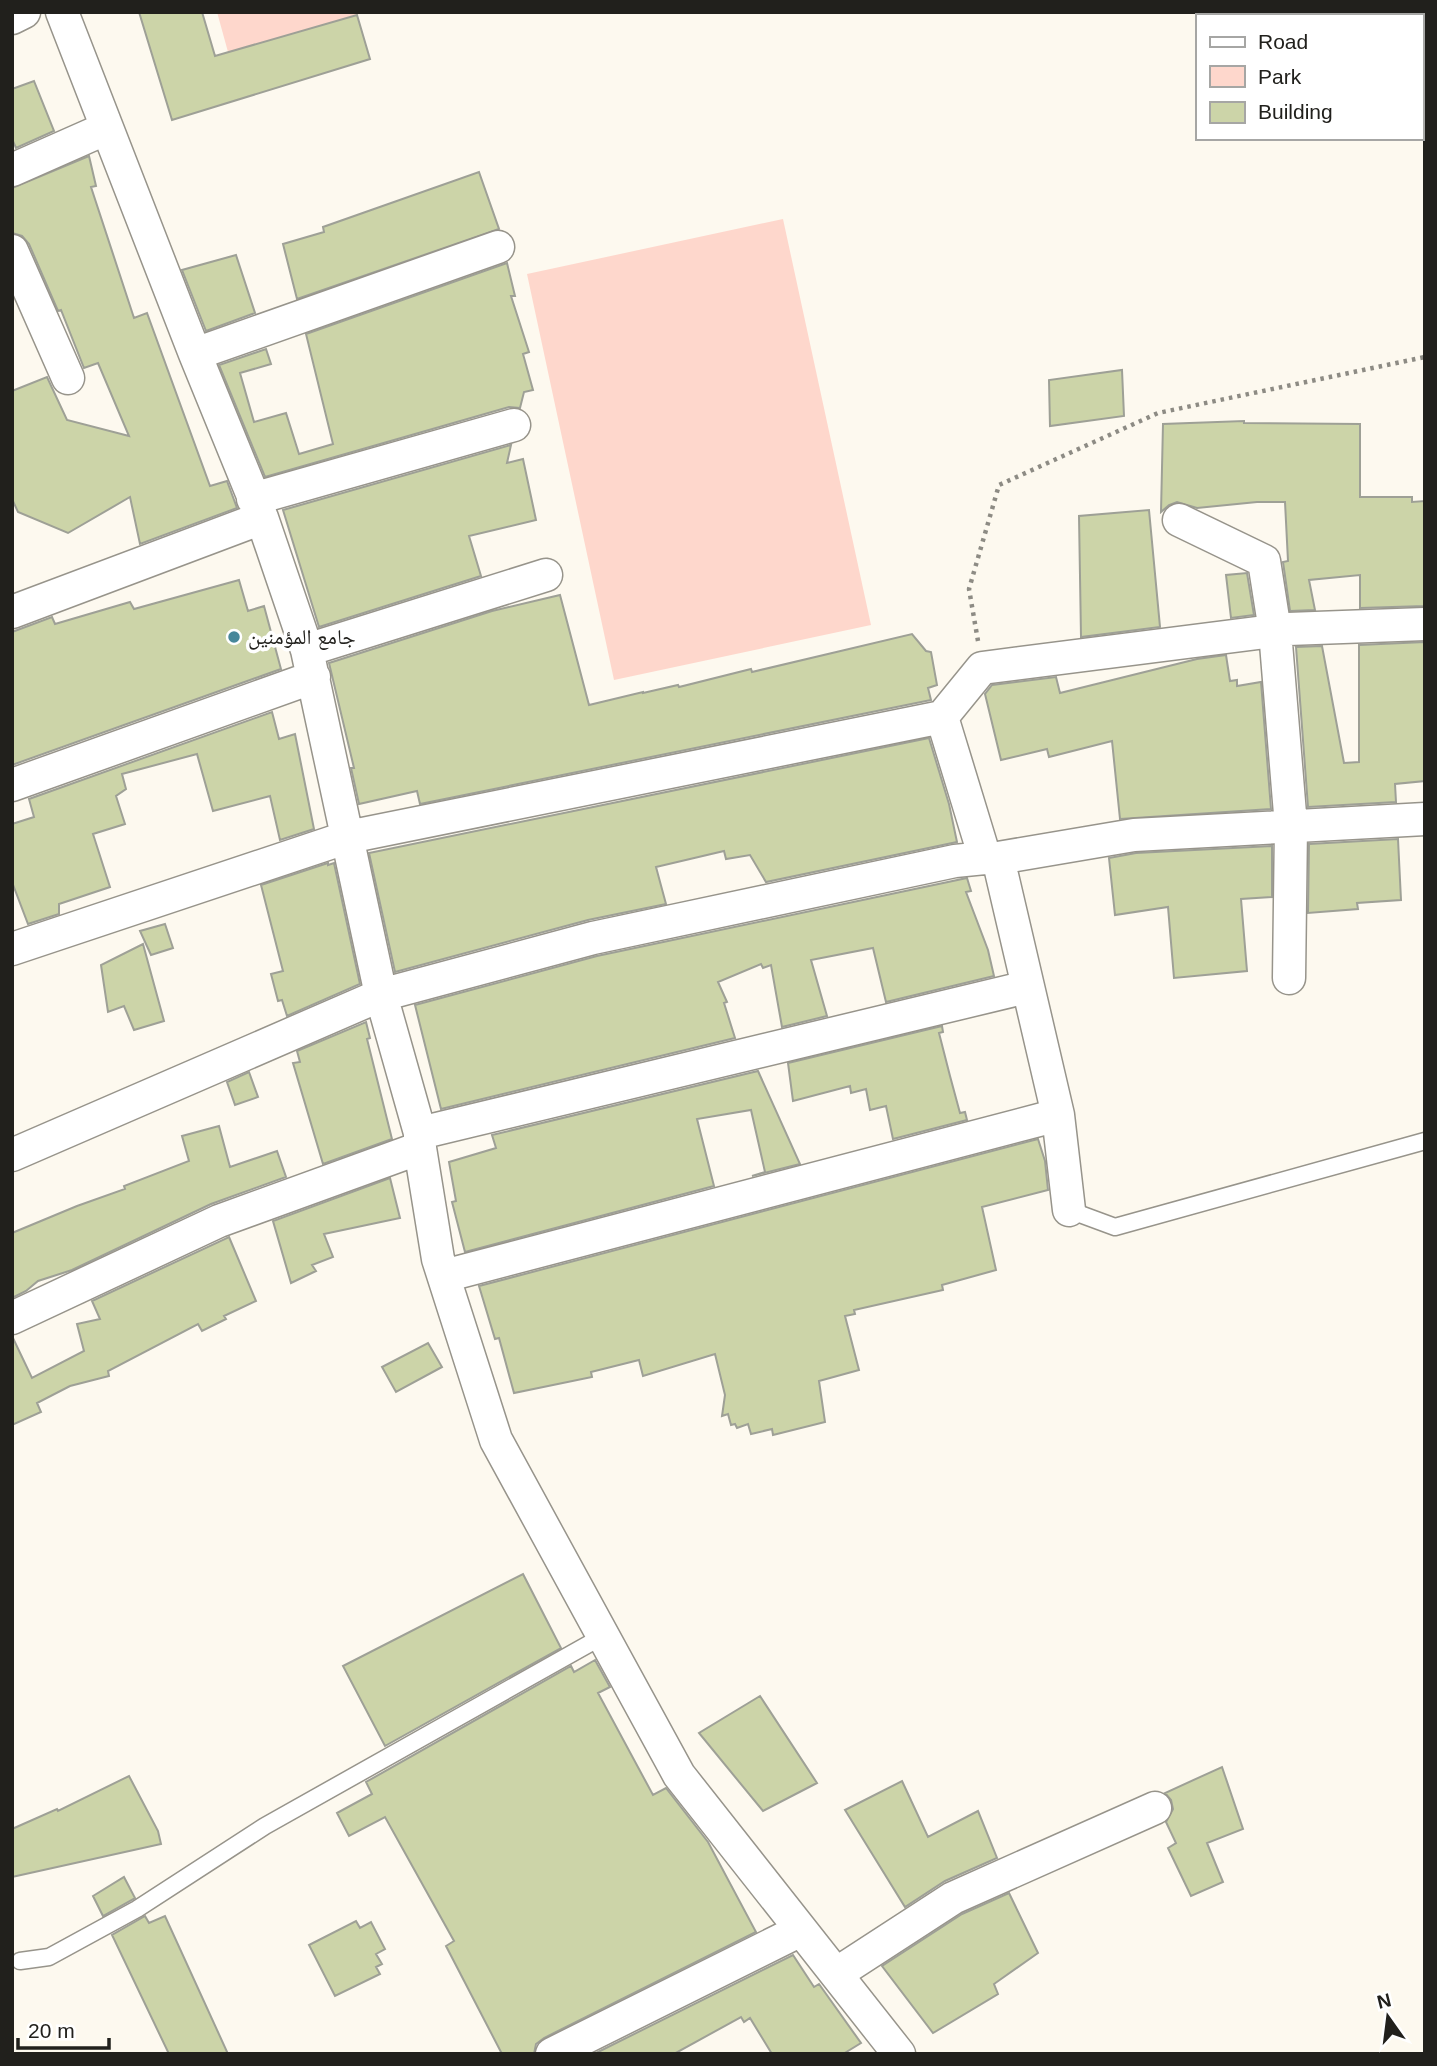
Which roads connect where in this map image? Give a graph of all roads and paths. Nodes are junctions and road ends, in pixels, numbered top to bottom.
1 (24, 12) edge
2 (62, 12) edge
3 (12, 18) edge
4 (107, 128) junction
5 (12, 170) edge
6 (498, 247) dead end
7 (12, 251) edge
8 (195, 354) junction
9 (1425, 357) edge
10 (68, 378) dead end
11 (514, 425) dead end
12 (258, 508) junction
13 (1179, 520) dead end
14 (546, 575) dead end
15 (12, 612) edge
16 (1425, 625) edge
17 (1275, 631) junction
18 (311, 663) junction
19 (982, 668) junction
20 (942, 717) junction
21 (12, 785) edge
22 (1425, 819) edge
23 (1291, 826) junction
24 (348, 837) junction
25 (992, 858) junction
26 (12, 949) edge
27 (1289, 978) dead end
28 (1027, 987) junction
29 (382, 995) junction
30 (1058, 1115) junction
31 (420, 1141) junction
32 (1425, 1141) edge
33 (12, 1155) edge
34 (1069, 1210) joint
35 (444, 1276) junction
36 (12, 1318) edge
37 (603, 1636) junction
38 (1155, 1808) dead end
39 (801, 1930) junction
40 (20, 1961) dead end
41 (836, 1974) junction
42 (552, 2054) edge
43 (899, 2054) edge

1 - 3 street
2 - 4 street
4 - 5 street
4 - 8 street
6 - 8 street
7 - 10 street
8 - 12 street
9 - 19 path
11 - 12 street
12 - 15 street
12 - 18 street
13 - 17 street
14 - 18 street
16 - 17 street
17 - 19 street
17 - 23 street
18 - 21 street
18 - 24 street
19 - 20 street
20 - 24 street
20 - 25 street
22 - 23 street
23 - 25 street
23 - 27 street
24 - 26 street
24 - 29 street
25 - 28 street
25 - 29 street
28 - 30 street
28 - 31 street
29 - 31 street
29 - 33 street
30 - 34 street
30 - 35 street
31 - 35 street
31 - 36 street
32 - 34 lane
35 - 37 street
37 - 39 street
37 - 40 lane
38 - 41 street
39 - 41 street
39 - 42 street
41 - 43 street

